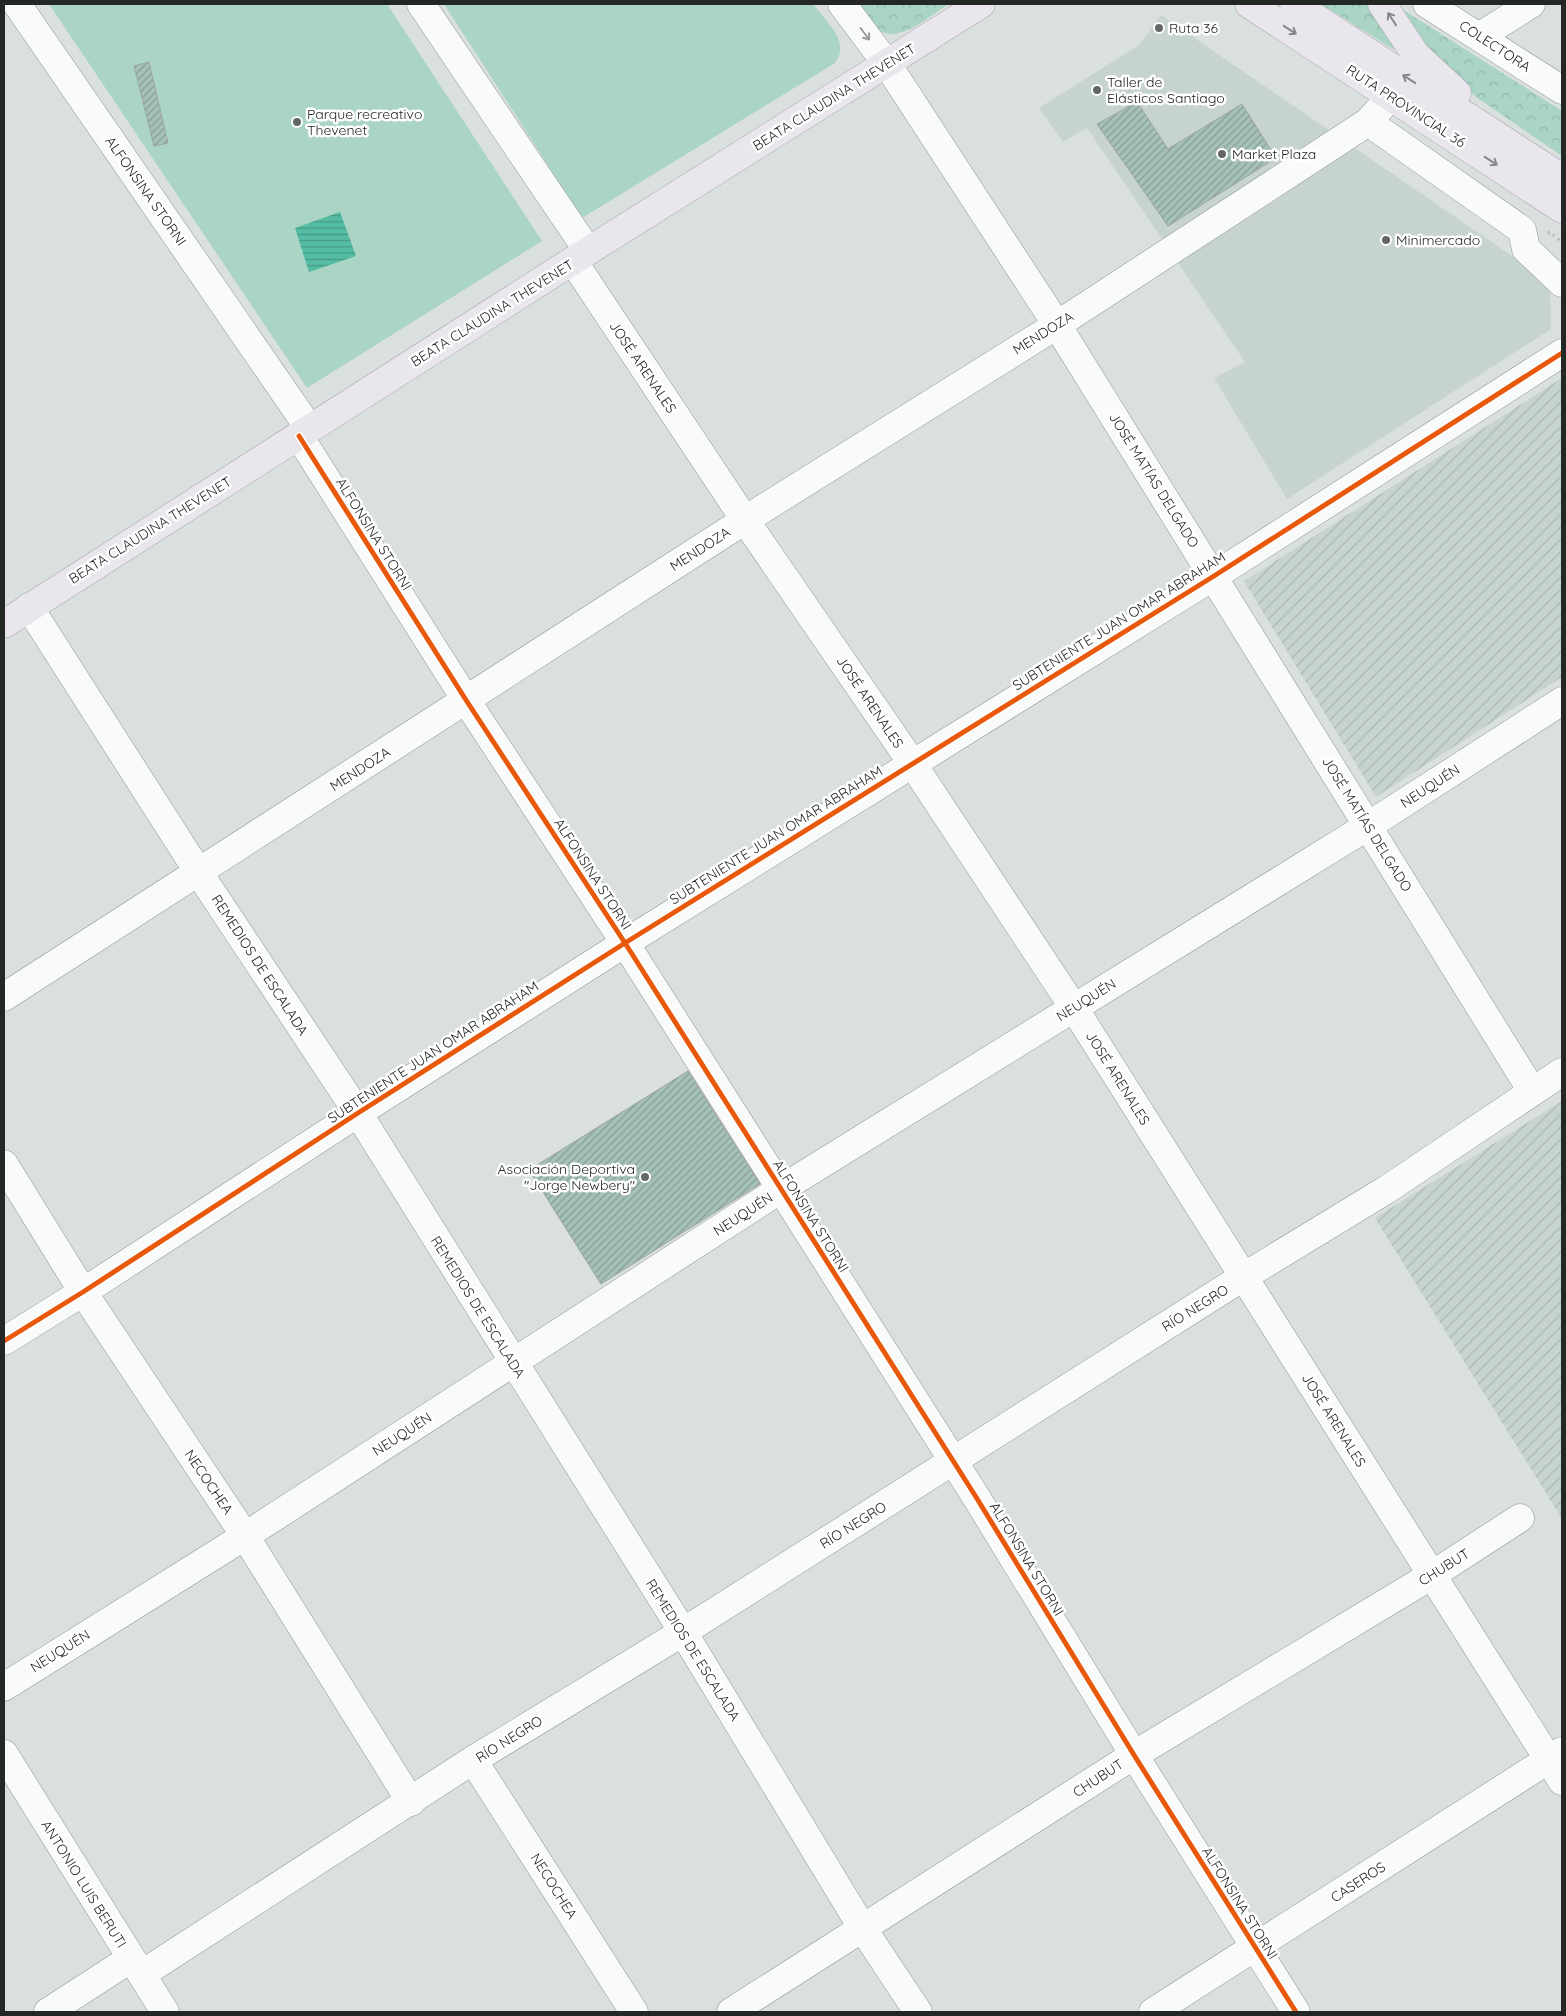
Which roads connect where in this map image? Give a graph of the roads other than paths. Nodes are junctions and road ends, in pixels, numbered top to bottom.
1 (17, 4) edge
2 (421, 4) edge
3 (842, 4) edge
4 (981, 4) edge
5 (1249, 4) edge
6 (1294, 4) edge
7 (1382, 4) edge
8 (1427, 4) edge
9 (1531, 4) edge
10 (1480, 36) junction
11 (887, 64) junction
12 (1562, 90) edge
13 (1392, 96) junction
14 (1368, 122) junction
15 (1558, 175) edge
16 (1562, 209) edge
17 (580, 256) junction
18 (1562, 283) edge
19 (1057, 325) junction
20 (1562, 353) edge
21 (304, 432) junction
22 (745, 520) junction
23 (1214, 576) junction
24 (29, 607) junction
25 (4, 624) edge
26 (466, 700) junction
27 (1562, 702) edge
28 (912, 763) junction
29 (1368, 826) junction
30 (199, 872) junction
31 (625, 943) junction
32 (4, 997) edge
33 (1074, 1008) junction
34 (1562, 1072) edge
35 (1532, 1091) junction
36 (358, 1113) junction
37 (4, 1164) edge
38 (781, 1189) junction
39 (1243, 1277) junction
40 (83, 1292) junction
41 (4, 1341) edge
42 (513, 1363) junction
43 (952, 1462) junction
44 (1520, 1518) dead end
45 (244, 1536) junction
46 (1432, 1575) junction
47 (683, 1632) junction
48 (4, 1687) edge
49 (4, 1754) edge
50 (1134, 1756) junction
51 (473, 1760) junction
52 (1558, 1764) edge
53 (411, 1802) junction
54 (863, 1929) junction
55 (1255, 1948) junction
56 (136, 1966) junction
57 (48, 2012) edge
58 (165, 2012) edge
59 (634, 2012) edge
60 (731, 2012) edge
61 (918, 2012) edge
62 (1153, 2012) edge
63 (1296, 2012) edge

1 - 21 street, ALFONSINA STORNI
2 - 17 street, JOSÉ ARENALES
3 -> 11 street, JOSÉ MATÍAS DELGADO
4 - 11 main road, BEATA CLAUDINA THEVENET
5 -> 13 main road, RUTA PROVINCIAL 36
15 -> 6 main road, RUTA PROVINCIAL 36
15 -> 7 main road
8 - 10 street, COLECTORA
9 - 10 street
10 - 12 street, COLECTORA
11 - 17 main road, BEATA CLAUDINA THEVENET
11 - 19 street, JOSÉ MATÍAS DELGADO
13 - 14 street, MENDOZA
13 -> 16 main road, RUTA PROVINCIAL 36
14 - 18 street
14 - 19 street, MENDOZA
17 - 21 main road, BEATA CLAUDINA THEVENET
17 - 22 street, JOSÉ ARENALES
19 - 22 street, MENDOZA
19 - 23 street, JOSÉ MATÍAS DELGADO
20 - 23 street, SUBTENIENTE JUAN OMAR ABRAHAM
21 - 24 main road, BEATA CLAUDINA THEVENET
21 - 26 street, ALFONSINA STORNI
22 - 26 street, MENDOZA
22 - 28 street, JOSÉ ARENALES
23 - 28 street, SUBTENIENTE JUAN OMAR ABRAHAM
23 - 29 street, JOSÉ MATÍAS DELGADO
24 - 25 main road, BEATA CLAUDINA THEVENET
24 - 30 street, REMEDIOS DE ESCALADA
26 - 30 street, MENDOZA
26 - 31 street, ALFONSINA STORNI
27 - 29 street, NEUQUÉN
28 - 31 street, SUBTENIENTE JUAN OMAR ABRAHAM
28 - 33 street, JOSÉ ARENALES
29 - 33 street, NEUQUÉN
29 - 35 street, JOSÉ MATÍAS DELGADO
30 - 32 street, MENDOZA
30 - 36 street, REMEDIOS DE ESCALADA
31 - 36 street, SUBTENIENTE JUAN OMAR ABRAHAM
31 - 38 street, ALFONSINA STORNI
33 - 38 street, NEUQUÉN
33 - 39 street, JOSÉ ARENALES
34 - 35 street, RÍO NEGRO
35 - 39 street, RÍO NEGRO
36 - 40 street, SUBTENIENTE JUAN OMAR ABRAHAM
36 - 42 street, REMEDIOS DE ESCALADA
37 - 40 street, NECOCHEA
38 - 42 street, NEUQUÉN
38 - 43 street, ALFONSINA STORNI
39 - 43 street, RÍO NEGRO
39 - 46 street, JOSÉ ARENALES
40 - 41 street, SUBTENIENTE JUAN OMAR ABRAHAM
40 - 45 street, NECOCHEA
42 - 45 street, NEUQUÉN
42 - 47 street, REMEDIOS DE ESCALADA
43 - 47 street, RÍO NEGRO
43 - 50 street, ALFONSINA STORNI
44 - 46 street, CHUBUT
45 - 48 street, NEUQUÉN
45 - 53 street, NECOCHEA
46 - 50 street, CHUBUT
46 - 52 street, JOSÉ ARENALES
47 - 51 street, RÍO NEGRO
47 - 54 street, REMEDIOS DE ESCALADA
49 - 56 street, ANTONIO LUIS BERUTI
50 - 54 street, CHUBUT
50 - 55 street, ALFONSINA STORNI
51 - 53 street, RÍO NEGRO
51 - 59 street, NECOCHEA
52 - 55 street, CASEROS
53 - 56 street, RÍO NEGRO
54 - 60 street, CHUBUT
54 - 61 street, REMEDIOS DE ESCALADA
55 - 62 street, CASEROS
55 - 63 street, ALFONSINA STORNI
56 - 57 street, RÍO NEGRO
56 - 58 street, ANTONIO LUIS BERUTI

